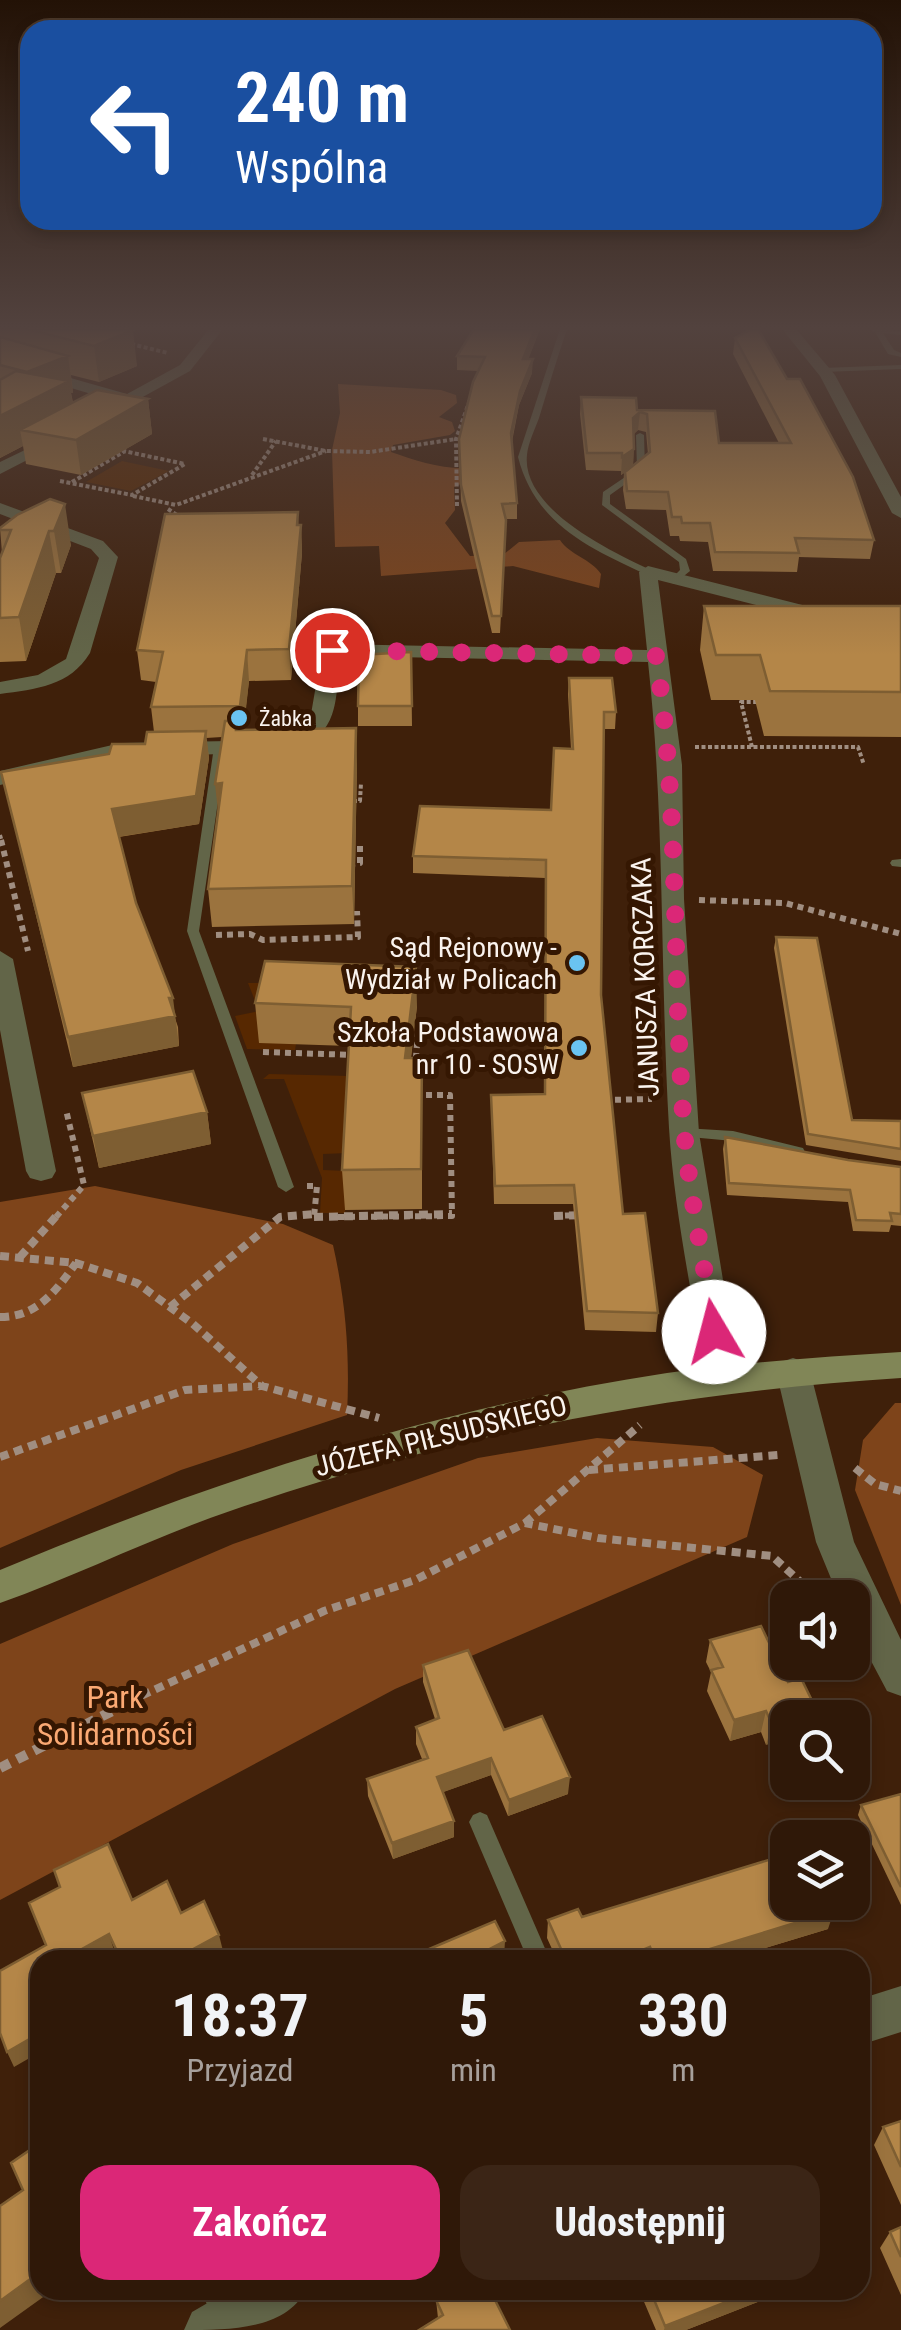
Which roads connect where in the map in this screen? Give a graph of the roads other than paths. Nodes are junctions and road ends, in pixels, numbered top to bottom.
1 (59, 438) edge
2 (528, 438) edge
3 (640, 438) edge
4 (860, 438) edge
5 (0, 469) edge
6 (0, 508) edge
7 (901, 512) edge
8 (661, 577) junction
9 (836, 618) edge
10 (656, 656) junction
11 (0, 688) edge
12 (220, 747) junction
13 (0, 778) edge
14 (0, 959) edge
15 (684, 1133) junction
16 (808, 1154) edge
17 (40, 1172) dead end
18 (286, 1187) road end
19 (901, 1365) edge
20 (793, 1371) junction
21 (722, 1378) junction
22 (0, 1587) edge
23 (901, 1678) edge
24 (480, 1822) dead end
25 (535, 1950) edge
26 (901, 2009) edge
27 (870, 2019) edge
28 (253, 2300) edge
29 (217, 2313) edge

1 - 5 street
2 - 8 lane
3 - 8 lane
4 - 7 street
6 - 11 street
8 - 9 street
8 - 10 street, JANUSZA KORCZAKA
10 - 12 street
10 - 15 street, JANUSZA KORCZAKA
12 - 13 street
12 - 18 lane
14 - 17 street
15 - 16 lane
15 - 21 street, JANUSZA KORCZAKA
19 - 20 street, JÓZEFA PIŁSUDSKIEGO
20 - 21 street, JÓZEFA PIŁSUDSKIEGO
20 - 23 street
21 - 22 street, JÓZEFA PIŁSUDSKIEGO
24 - 25 lane
26 - 27 street
28 - 29 street

